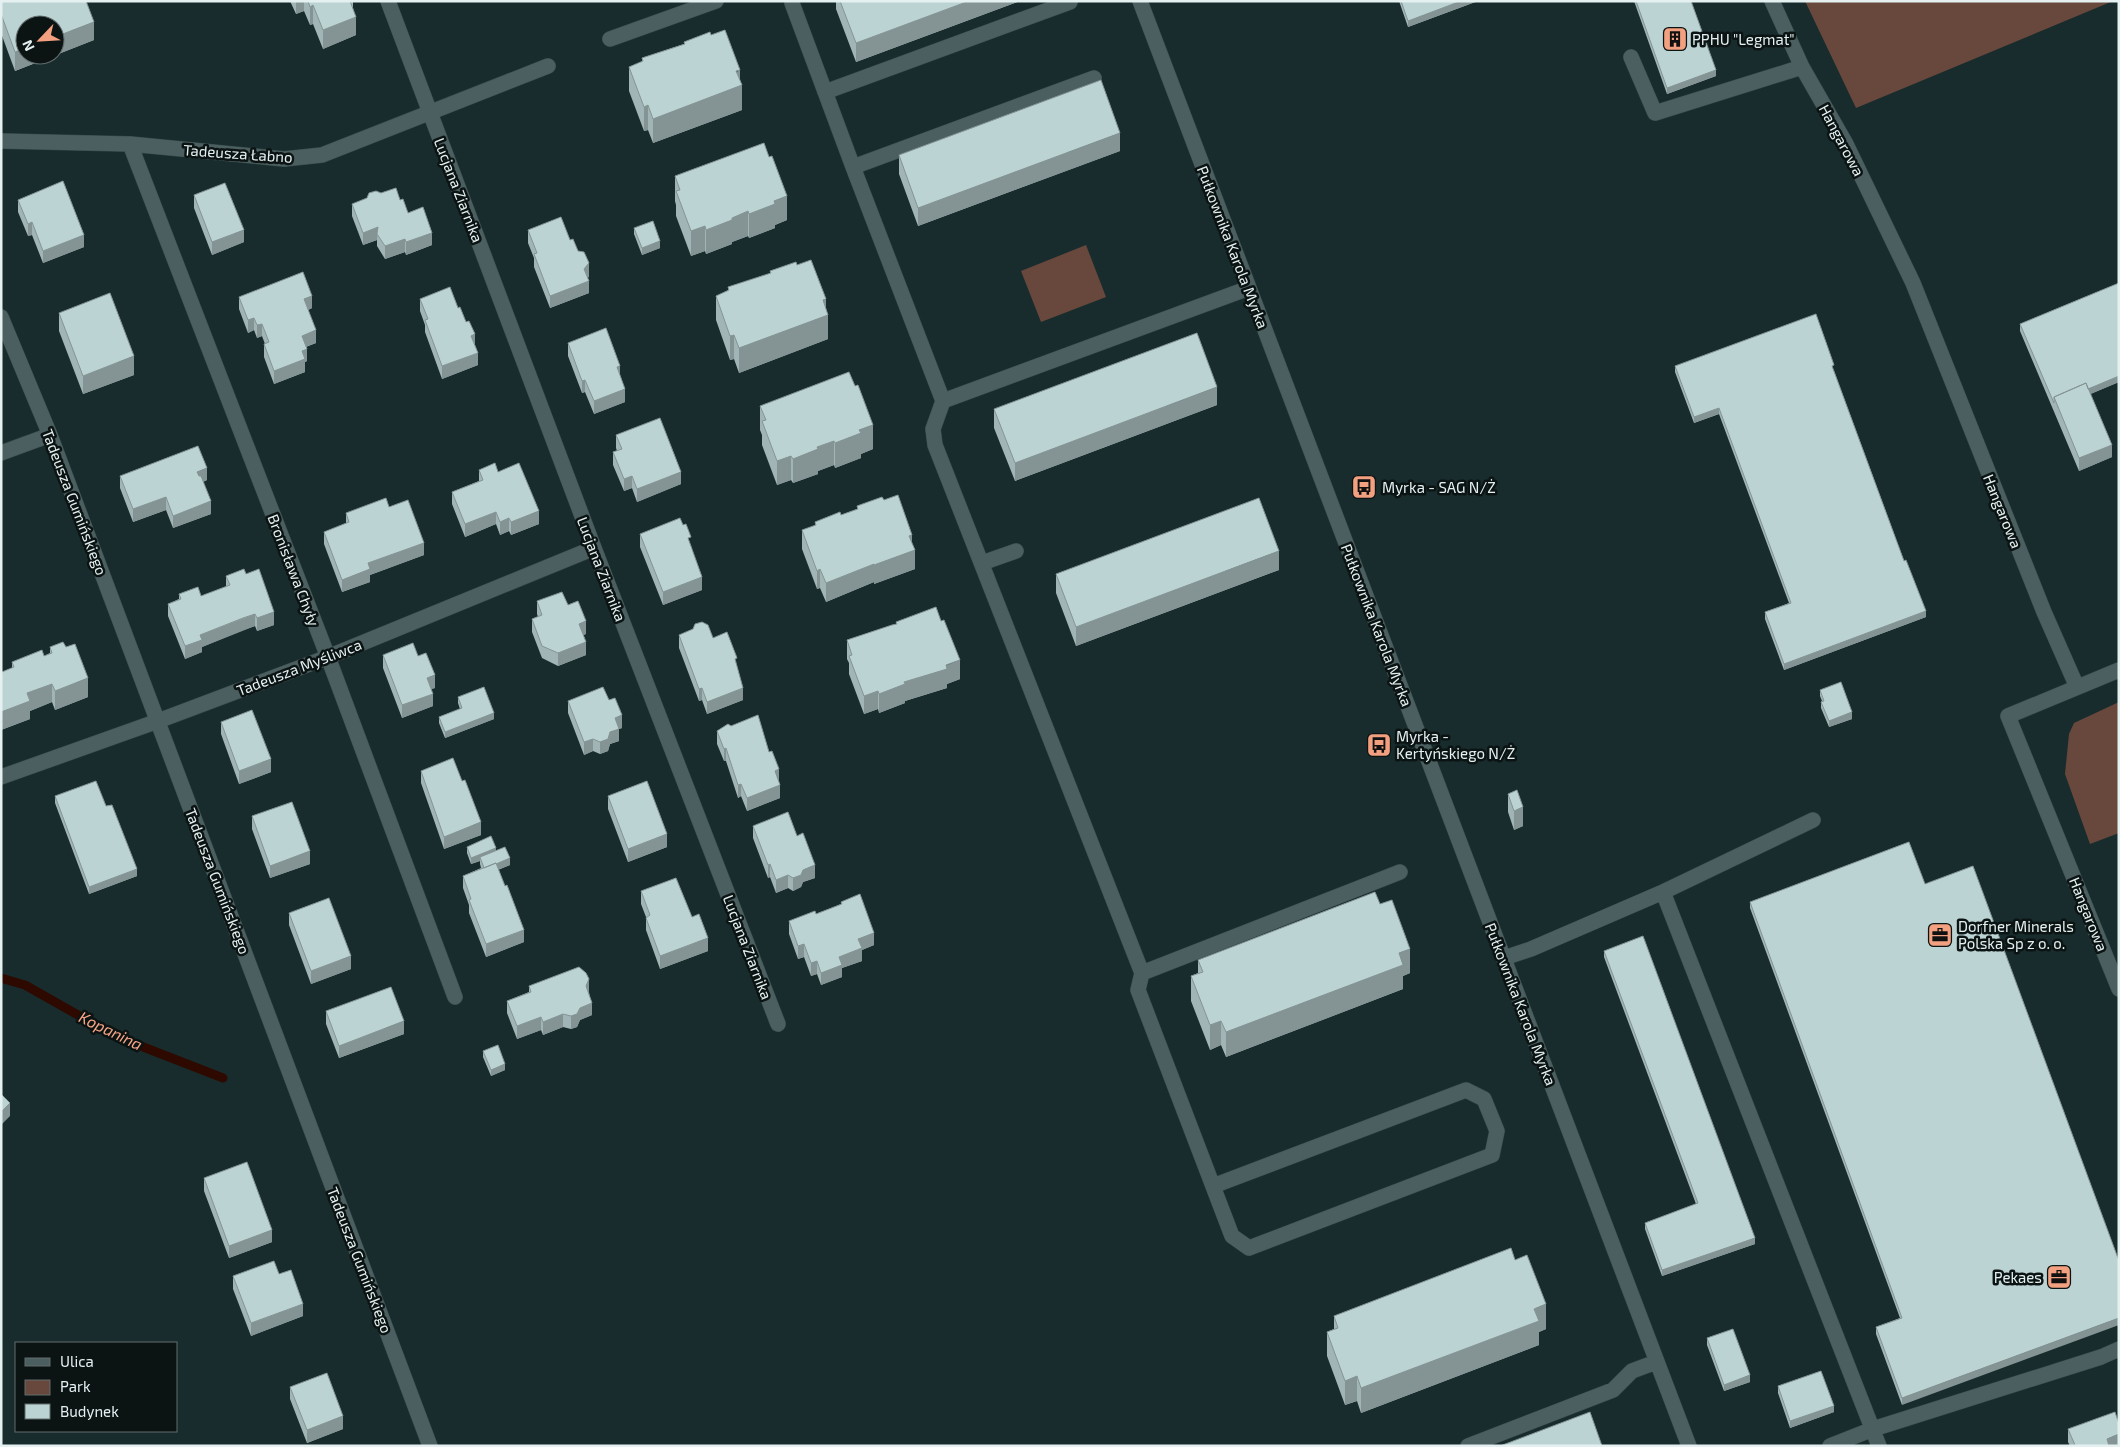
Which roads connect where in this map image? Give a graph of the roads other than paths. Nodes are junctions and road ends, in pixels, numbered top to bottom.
1 (388, 1) edge
2 (716, 1) edge
3 (1140, 1) edge
4 (1772, 1) edge
5 (1070, 2) edge
6 (792, 4) dead end
7 (610, 39) dead end
8 (1631, 57) dead end
9 (548, 66) dead end
10 (1802, 67) junction
11 (1094, 78) dead end
12 (825, 92) junction
13 (430, 113) junction
14 (1, 141) edge
15 (130, 144) junction
16 (853, 167) junction
17 (1249, 288) junction
18 (1, 317) edge
19 (943, 401) junction
20 (50, 435) junction
21 (1, 453) edge
22 (594, 548) junction
23 (1016, 552) dead end
24 (982, 564) junction
25 (328, 657) junction
26 (2119, 670) edge
27 (2077, 687) junction
28 (158, 721) junction
29 (1, 777) edge
30 (1813, 820) dead end
31 (1400, 872) dead end
32 (1663, 892) junction
33 (1504, 958) junction
34 (1142, 973) junction
35 (2119, 988) edge
36 (455, 997) dead end
37 (778, 1024) dead end
38 (1213, 1186) junction
39 (2119, 1349) edge
40 (1656, 1362) junction
41 (1873, 1430) junction
42 (430, 1446) edge
43 (1468, 1446) edge
44 (1689, 1446) edge
45 (1830, 1446) edge
46 (1880, 1446) edge

1 - 13 street, Lucjana Ziarnika
2 - 7 street
3 - 17 street, Pułkownika Karola Myrka
4 - 10 street, Hangarowa
5 - 12 street
6 - 12 street
8 - 10 street
9 - 13 street, Tadeusza Łabno
10 - 27 street, Hangarowa
11 - 16 street
12 - 16 street
13 - 15 street, Tadeusza Łabno
13 - 22 street, Lucjana Ziarnika
14 - 15 street, Tadeusza Łabno
15 - 25 street, Bronisława Chyły
16 - 19 street
17 - 19 street
17 - 33 street, Pułkownika Karola Myrka
18 - 20 street, Tadeusza Gumińskiego
19 - 24 street
20 - 21 street
20 - 28 street, Tadeusza Gumińskiego
22 - 25 street, Tadeusza Myśliwca
22 - 37 street, Lucjana Ziarnika
23 - 24 street
24 - 34 street
25 - 28 street, Tadeusza Myśliwca
25 - 36 street, Bronisława Chyły
26 - 27 street
27 - 35 street, Hangarowa
28 - 29 street, Tadeusza Myśliwca
28 - 42 street, Tadeusza Gumińskiego
30 - 32 street
31 - 34 street
32 - 33 street
32 - 41 street
33 - 40 street, Pułkownika Karola Myrka
34 - 38 street
38 - 38 street
39 - 41 street
40 - 43 street
40 - 44 street, Pułkownika Karola Myrka
41 - 45 street
41 - 46 street

